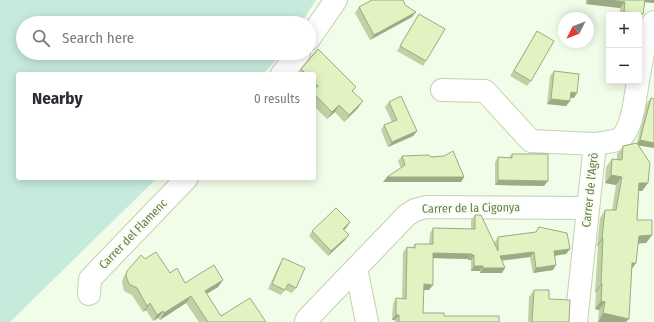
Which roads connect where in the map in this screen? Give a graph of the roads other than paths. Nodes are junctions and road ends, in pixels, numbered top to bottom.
1 (336, 0) edge
2 (654, 22) edge
3 (316, 29) edge
4 (642, 58) edge
5 (293, 60) edge
6 (284, 72) edge
7 (637, 84) edge
8 (442, 90) dead end
9 (595, 144) junction
10 (185, 180) edge
11 (588, 208) junction
12 (356, 268) junction
13 (89, 294) dead end
14 (306, 322) edge
15 (367, 322) edge
16 (576, 322) edge

1 - 3 street
2 - 4 street
5 - 6 street
7 - 9 street, Carrer de l'Agrò
8 - 9 street
9 - 11 street, Carrer de l'Agrò
10 - 13 street, Carrer del Flamenc
11 - 12 street, Carrer de la Cigonya
11 - 16 street, Carrer de l'Agrò
12 - 14 street, Carrer de la Cigonya
12 - 15 street

